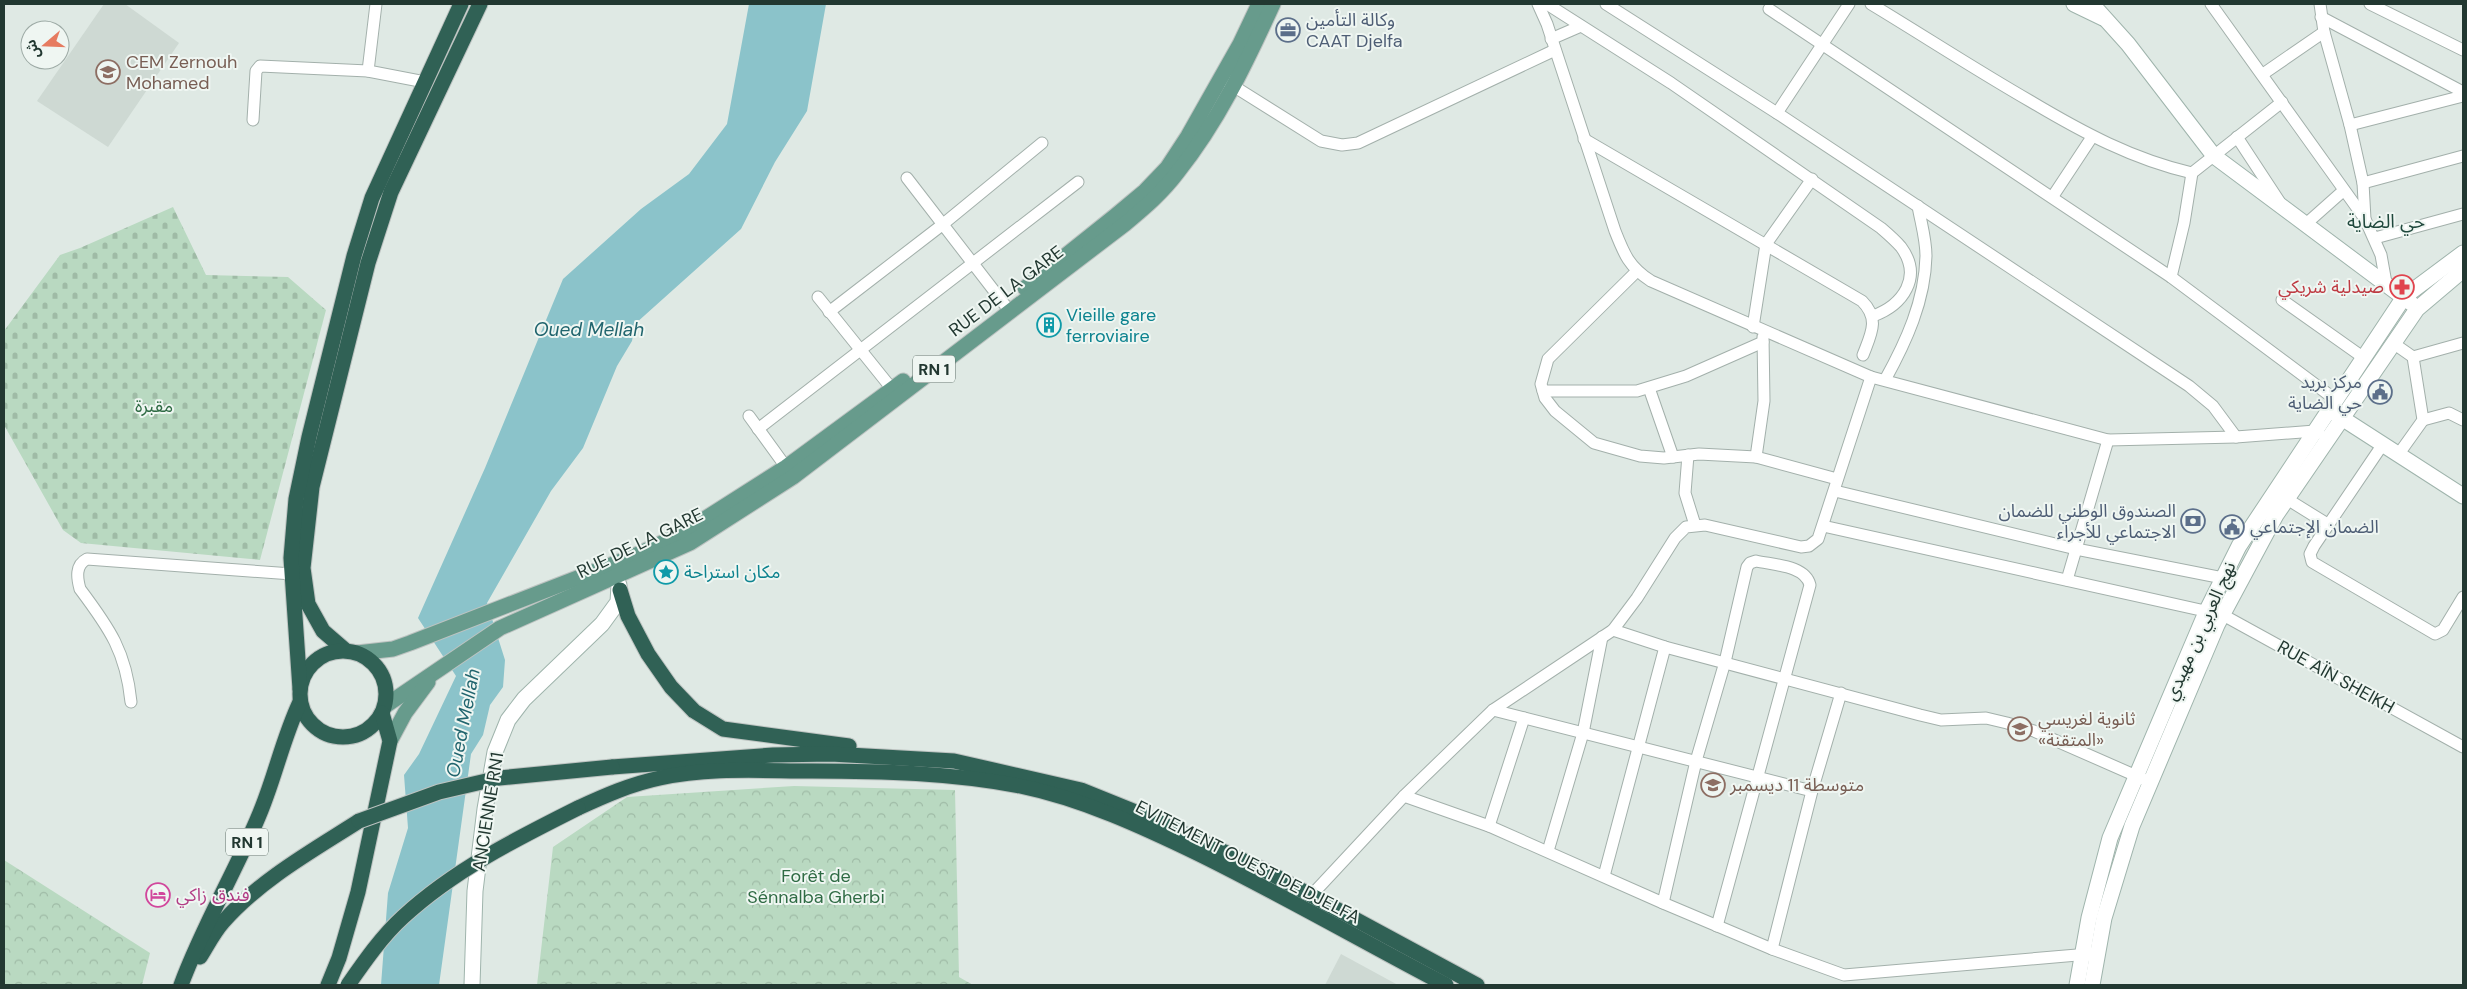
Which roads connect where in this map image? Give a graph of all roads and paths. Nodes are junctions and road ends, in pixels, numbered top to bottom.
1 (376, 4) edge
2 (462, 4) edge
3 (480, 4) edge
4 (1259, 4) edge
5 (1273, 4) edge
6 (1538, 4) edge
7 (1547, 4) edge
8 (1606, 4) edge
9 (1849, 4) edge
10 (1871, 4) edge
11 (2212, 4) edge
12 (2320, 4) edge
13 (2370, 4) edge
14 (2085, 5) edge
15 (1769, 9) dead end
16 (2321, 17) junction
17 (1581, 26) junction
18 (2324, 32) junction
19 (1822, 42) junction
20 (1553, 44) junction
21 (2463, 50) edge
22 (368, 71) junction
23 (2263, 74) junction
24 (1220, 79) junction
25 (425, 82) junction
26 (1235, 86) junction
27 (2463, 92) edge
28 (2463, 96) edge
29 (2282, 102) junction
30 (1777, 113) junction
31 (252, 120) dead end
32 (2350, 125) junction
33 (2092, 137) junction
34 (2237, 137) junction
35 (1584, 139) junction
36 (1042, 143) dead end
37 (2214, 156) junction
38 (2463, 156) edge
39 (2192, 173) junction
40 (906, 178) dead end
41 (1812, 179) junction
42 (1078, 182) dead end
43 (2363, 183) junction
44 (2343, 191) junction
45 (2053, 196) junction
46 (1918, 206) junction
47 (2283, 207) junction
48 (2463, 214) edge
49 (2365, 219) junction
50 (2307, 224) junction
51 (942, 225) junction
52 (2375, 238) junction
53 (1766, 244) junction
54 (2463, 253) edge
55 (971, 263) junction
56 (2463, 270) edge
57 (1636, 272) junction
58 (2171, 277) junction
59 (2386, 283) junction
60 (818, 297) dead end
61 (2404, 297) junction
62 (2282, 300) dead end
63 (1005, 305) junction
64 (2417, 309) junction
65 (829, 312) junction
66 (1873, 316) junction
67 (1759, 333) junction
68 (2393, 343) junction
69 (2463, 343) edge
70 (860, 351) junction
71 (1863, 355) dead end
72 (2364, 358) junction
73 (2413, 358) junction
74 (1871, 376) junction
75 (1885, 380) junction
76 (1649, 388) junction
77 (892, 389) junction
78 (1543, 391) junction
79 (2333, 405) junction
80 (2463, 409) edge
81 (2449, 413) junction
82 (749, 416) dead end
83 (2342, 418) junction
84 (2423, 420) junction
85 (2463, 420) edge
86 (758, 428) junction
87 (2321, 434) junction
88 (2236, 437) junction
89 (2108, 440) junction
90 (2383, 444) junction
91 (1688, 455) junction
92 (2398, 455) junction
93 (1673, 456) junction
94 (1756, 457) junction
95 (786, 467) junction
96 (1837, 479) junction
97 (1835, 491) junction
98 (2463, 496) edge
99 (2287, 499) junction
100 (2329, 524) junction
101 (1695, 525) junction
102 (1823, 526) junction
103 (2076, 549) junction
104 (292, 574) junction
105 (616, 577) junction
106 (2223, 578) junction
107 (2067, 580) junction
108 (2463, 597) edge
109 (2207, 610) junction
110 (2223, 615) junction
111 (1613, 630) junction
112 (1602, 637) junction
113 (1665, 647) junction
114 (351, 651) junction
115 (1725, 662) junction
116 (436, 672) junction
117 (1786, 679) junction
118 (1842, 694) junction
119 (300, 696) junction
120 (131, 702) dead end
121 (383, 709) junction
122 (1493, 710) junction
123 (1524, 718) junction
124 (1583, 733) junction
125 (390, 741) junction
126 (1640, 747) junction
127 (2463, 747) edge
128 (2145, 753) junction
129 (2160, 760) junction
130 (954, 761) junction
131 (1696, 761) junction
132 (2136, 775) junction
133 (1758, 777) junction
134 (2150, 782) junction
135 (1812, 791) junction
136 (1404, 796) junction
137 (1489, 826) junction
138 (1548, 851) junction
139 (1604, 876) junction
140 (1306, 902) junction
141 (1663, 904) junction
142 (1717, 926) junction
143 (1772, 949) junction
144 (2098, 953) junction
145 (2083, 954) junction
146 (182, 982) edge
147 (328, 985) edge
148 (348, 985) edge
149 (472, 985) edge
150 (1446, 985) edge
151 (1477, 985) edge
152 (2077, 985) edge
153 (2092, 985) edge

1 - 22 street
2 - 25 highway
3 - 114 highway
4 - 24 main road, RUE DE LA GARE / RN 1
5 - 26 main road, RUE DE LA GARE / RN 1
6 - 20 street
7 - 17 street
8 - 30 street
9 - 19 street
10 - 33 street
11 - 23 street
12 - 16 street
13 - 21 street
14 - 37 main road
15 - 19 street
16 - 18 street
16 - 27 street
17 - 20 street
17 - 41 street
18 - 23 street
18 - 32 street
19 - 30 street
19 - 45 street
20 - 26 street
20 - 35 street
22 - 25 street
22 - 31 street
23 - 29 street
24 - 26 street
24 - 63 main road, RUE DE LA GARE / RN 1
25 - 104 highway
26 - 105 main road, RUE DE LA GARE / RN 1
28 - 32 street
29 - 34 street
29 - 44 street
30 - 46 street
32 - 43 street
33 - 39 street
33 - 45 street
34 - 37 street
34 - 47 street
35 - 53 street
35 - 57 street
36 - 51 street
37 - 39 street
37 - 47 main road
38 - 43 street
39 - 58 street
40 - 51 street
41 - 53 street
41 - 66 street
42 - 55 street
43 - 49 street
44 - 49 street
44 - 50 street
45 - 58 street
46 - 75 street
46 - 88 street
47 - 50 main road
48 - 52 street
49 - 52 street
50 - 59 main road
51 - 55 street
51 - 65 street
52 - 59 street
53 - 66 street
53 - 67 street
54 - 61 main road, نهج العربي بن مهيدي
55 - 63 street
55 - 70 street
56 - 64 main road, نهج العربي بن مهيدي
57 - 67 street
57 - 78 street
58 - 79 street
59 - 61 main road
60 - 65 street
61 - 64 main road
61 - 72 main road, نهج العربي بن مهيدي
62 - 72 street
63 - 77 main road, RUE DE LA GARE / RN 1
64 - 68 main road, نهج العربي بن مهيدي
65 - 70 street
66 - 71 street
67 - 74 street
67 - 76 street
67 - 94 street
68 - 73 street
68 - 83 main road, نهج العربي بن مهيدي
69 - 73 street
70 - 77 street
70 - 86 street
72 - 79 main road, نهج العربي بن مهيدي
73 - 84 street
74 - 75 street
74 - 96 street
75 - 89 street
76 - 78 street
76 - 93 street
77 - 95 main road, RUE DE LA GARE / RN 1
78 - 93 street
79 - 83 main road
79 - 87 main road, نهج العربي بن مهيدي
80 - 81 street
81 - 84 street
81 - 85 street
82 - 86 street
83 - 87 main road, نهج العربي بن مهيدي
83 - 90 main road
84 - 92 street
86 - 95 street
87 - 88 street
87 - 99 main road, نهج العربي بن مهيدي
87 - 106 main road, نهج العربي بن مهيدي
88 - 89 street
89 - 103 street
90 - 92 main road
90 - 100 street
91 - 93 street
91 - 94 street
91 - 101 street
92 - 98 main road
94 - 96 street
95 - 105 main road, RUE DE LA GARE / RN 1
96 - 97 street
97 - 102 street
97 - 103 street
99 - 100 street
99 - 110 main road, نهج العربي بن مهيدي
100 - 108 street
101 - 102 street
101 - 111 street
102 - 107 street, RUE AÏN SHEIKH
103 - 106 street
103 - 107 street
104 - 119 highway
104 - 120 street
105 - 114 main road, RUE DE LA GARE / RN 1
105 - 116 main road, RUE DE LA GARE / RN 1
105 - 130 highway
105 - 149 main road, ANCIENNE RN1
106 - 109 main road, نهج العربي بن مهيدي
107 - 109 street, RUE AÏN SHEIKH
109 - 110 street, RUE AÏN SHEIKH
109 - 128 main road, نهج العربي بن مهيدي
110 - 127 street, RUE AÏN SHEIKH
110 - 129 main road, نهج العربي بن مهيدي
111 - 112 street
111 - 113 street
112 - 122 street
112 - 124 street
113 - 115 street
113 - 126 street
114 - 119 highway
114 - 121 highway
115 - 117 street
115 - 117 street
115 - 131 street
116 - 121 main road, RN 1
116 - 125 main road
117 - 118 street
117 - 133 street
118 - 132 street
118 - 135 street
119 - 121 highway
119 - 146 highway, RN 1
121 - 125 highway
122 - 123 street
122 - 136 street
123 - 124 street
123 - 137 street
124 - 126 street
124 - 138 street
125 - 147 highway
126 - 131 street
126 - 139 street
128 - 129 main road
128 - 132 main road, نهج العربي بن مهيدي
129 - 134 main road, نهج العربي بن مهيدي
130 - 140 highway
130 - 146 highway, bridge
131 - 133 street
131 - 141 street
132 - 134 street
132 - 145 main road, نهج العربي بن مهيدي
133 - 135 street
133 - 142 street
134 - 144 main road, نهج العربي بن مهيدي
135 - 143 street
136 - 137 street
136 - 140 street
137 - 138 street
138 - 139 street
139 - 141 street
140 - 148 highway, EVITEMENT OUEST DE DJELFA, bridge
140 - 150 highway, EVITEMENT OUEST DE DJELFA
140 - 151 highway, EVITEMENT OUEST DE DJELFA
141 - 142 street
142 - 143 street
143 - 145 street
144 - 145 street
144 - 153 main road, نهج العربي بن مهيدي
145 - 152 main road, نهج العربي بن مهيدي

